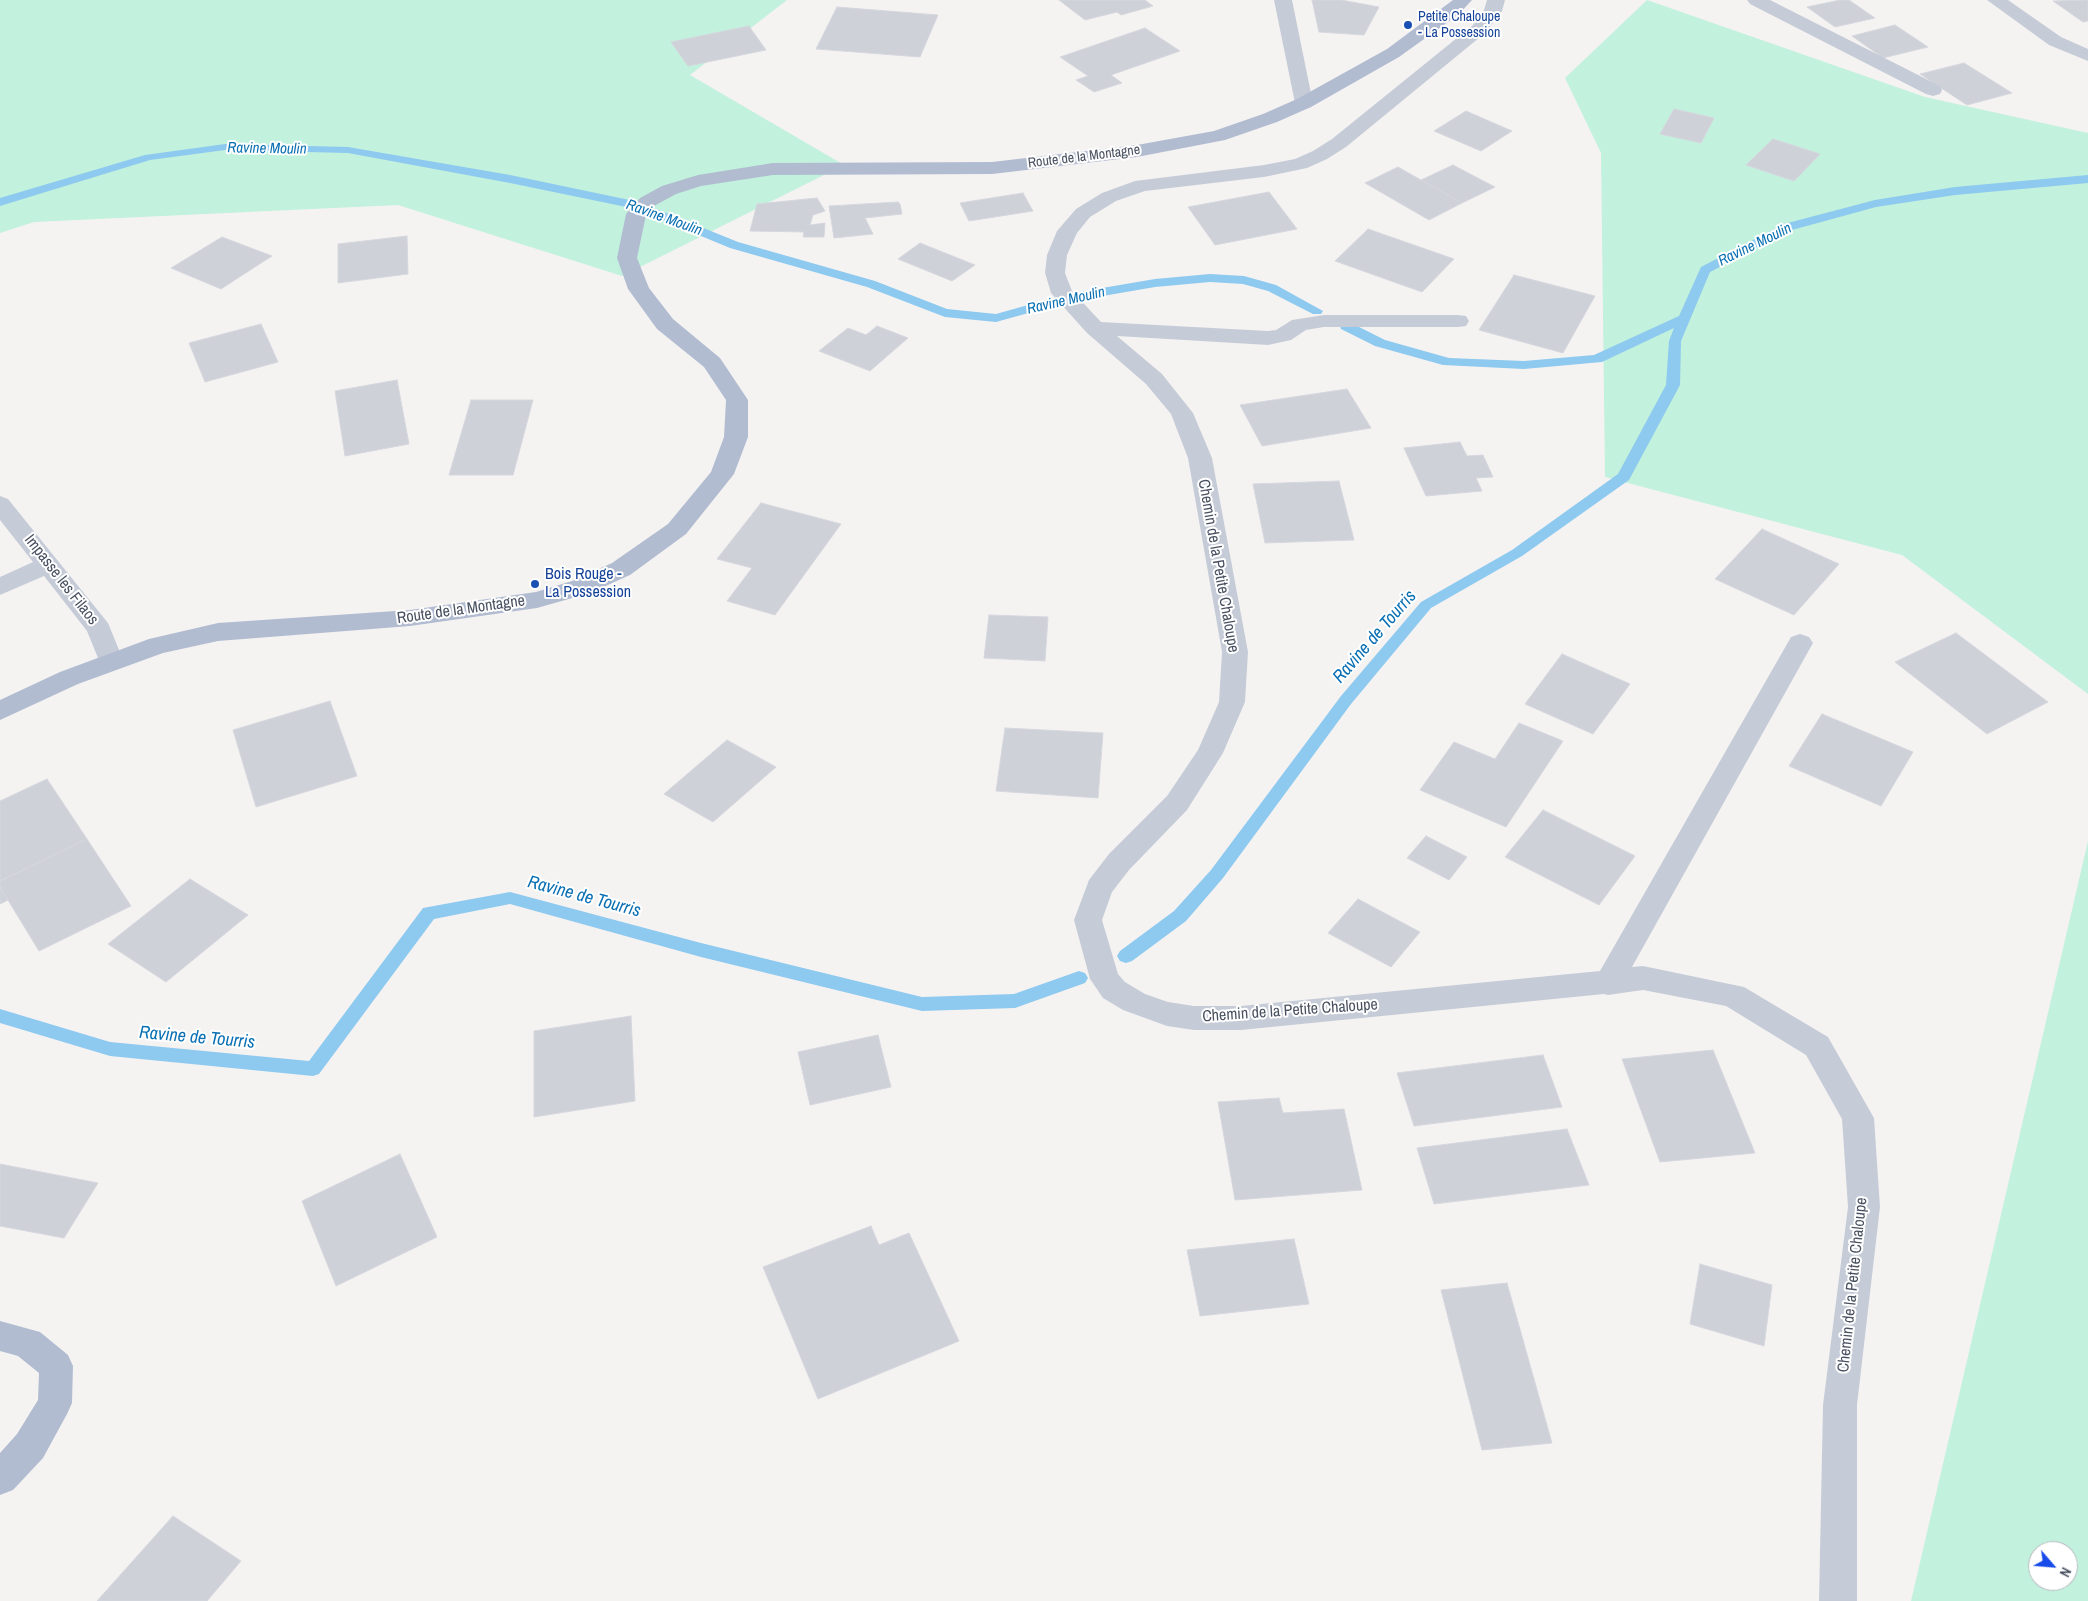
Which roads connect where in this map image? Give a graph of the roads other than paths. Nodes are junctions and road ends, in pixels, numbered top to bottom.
1 (1283, 0) edge
2 (1463, 0) edge
3 (1496, 0) edge
4 (1756, 0) edge
5 (1996, 0) edge
6 (2088, 56) edge
7 (1933, 90) dead end
8 (1304, 103) junction
9 (1458, 321) dead end
10 (1095, 328) junction
11 (0, 504) edge
12 (49, 564) junction
13 (0, 587) edge
14 (1800, 643) dead end
15 (111, 662) junction
16 (0, 710) edge
17 (1608, 982) junction
18 (0, 1336) edge
19 (0, 1478) edge
20 (1838, 1601) edge

1 - 8 street
2 - 8 main road, Route de la Montagne
3 - 10 street, Chemin de la Petite Chaloupe
4 - 7 street
5 - 6 street
8 - 15 main road, Route de la Montagne
9 - 10 street
10 - 17 street, Chemin de la Petite Chaloupe
11 - 12 street, Impasse les Filaos
12 - 13 street
12 - 15 street, Impasse les Filaos
14 - 17 street
15 - 16 main road, Route de la Montagne
17 - 20 street, Chemin de la Petite Chaloupe
18 - 19 main road

